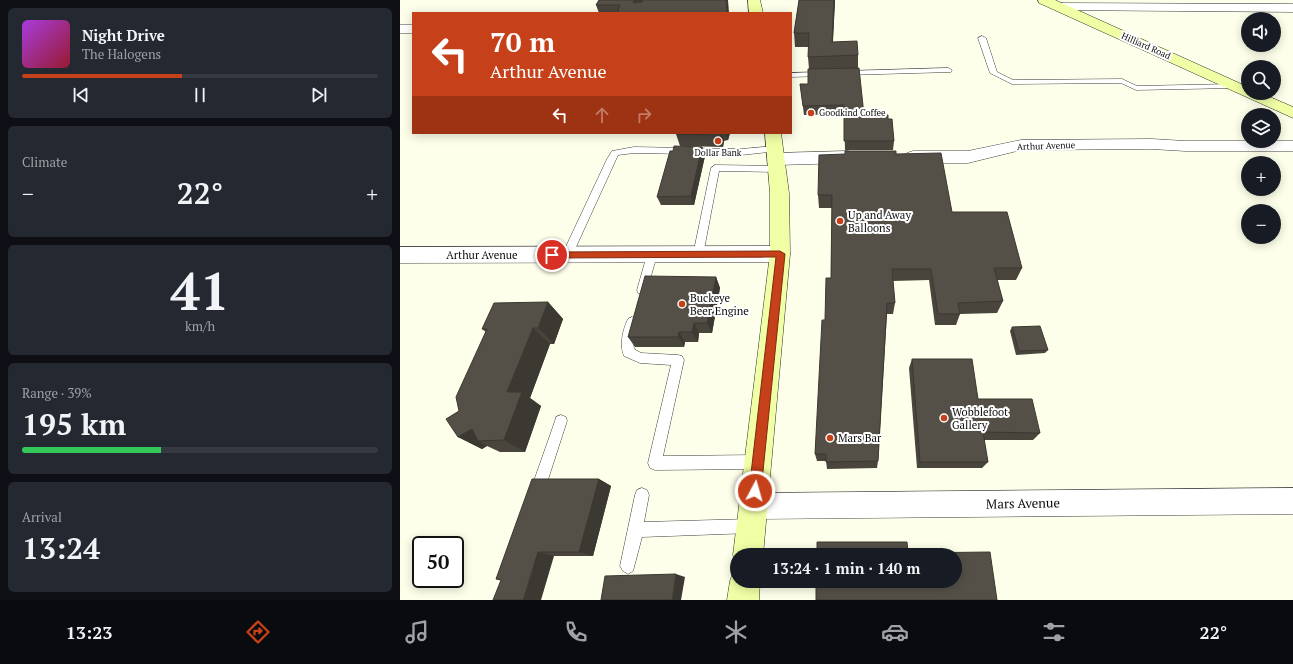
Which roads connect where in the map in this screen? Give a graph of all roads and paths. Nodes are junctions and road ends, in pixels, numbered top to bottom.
1 (754, 0) edge
2 (1044, 0) edge
3 (1059, 7) junction
4 (1293, 8) edge
5 (756, 12) edge
6 (400, 29) edge
7 (412, 29) edge
8 (982, 38) dead end
9 (948, 70) dead end
10 (792, 75) edge
11 (1233, 86) junction
12 (1241, 90) edge
13 (1264, 100) edge
14 (1293, 113) edge
15 (1293, 146) edge
16 (776, 153) edge
17 (865, 157) edge
18 (897, 157) edge
19 (780, 254) junction
20 (400, 255) edge
21 (567, 255) junction
22 (652, 255) junction
23 (698, 255) junction
24 (561, 421) dead end
25 (758, 462) junction
26 (642, 495) dead end
27 (1293, 501) edge
28 (533, 503) edge
29 (752, 516) junction
30 (636, 530) junction
31 (749, 548) edge
32 (628, 566) dead end
33 (744, 588) edge
34 (743, 600) edge

1 - 5 main road
2 - 3 main road, Hilliard Road
3 - 4 street
3 - 11 main road, Hilliard Road
6 - 7 street
8 - 11 lane
9 - 10 lane
11 - 12 main road, Hilliard Road
13 - 14 main road, Hilliard Road
15 - 18 street, Arthur Avenue
16 - 17 street
16 - 19 main road
16 - 21 lane
16 - 23 lane
19 - 23 street, Arthur Avenue
19 - 25 main road
20 - 21 street, Arthur Avenue
21 - 22 street, Arthur Avenue
22 - 23 street, Arthur Avenue
22 - 25 lane
24 - 28 lane
25 - 29 main road
26 - 30 lane
27 - 29 street, Mars Avenue
29 - 30 lane
29 - 31 main road
30 - 32 lane
33 - 34 main road

